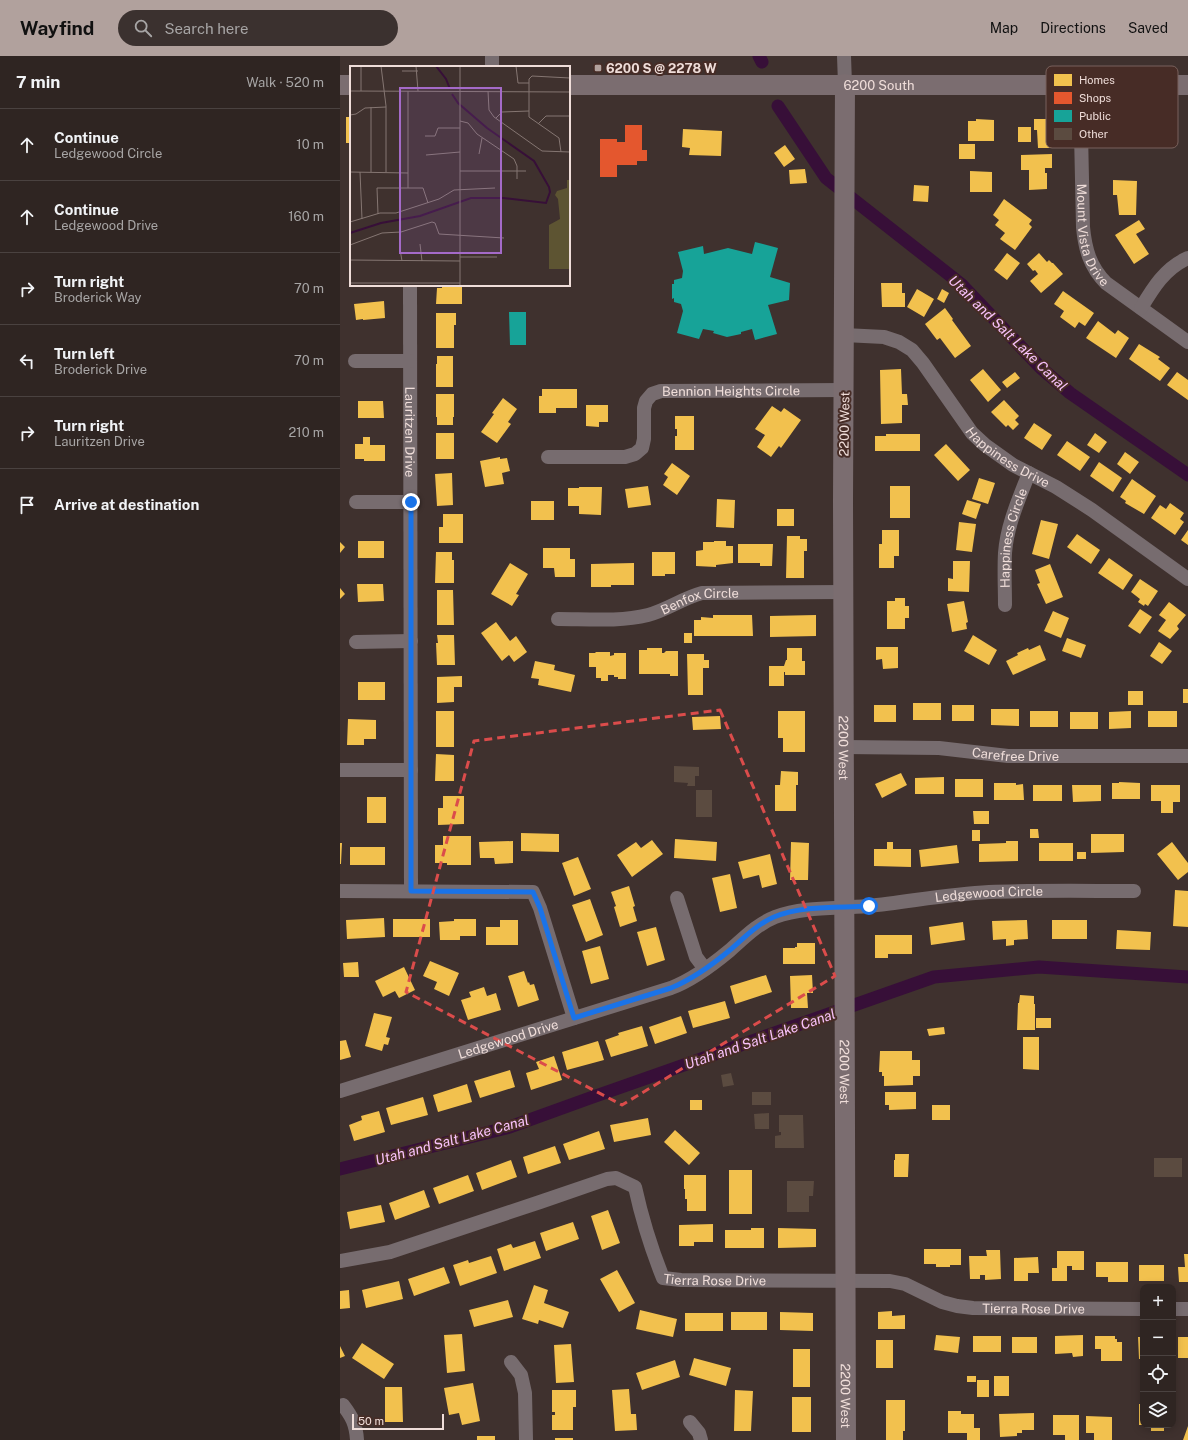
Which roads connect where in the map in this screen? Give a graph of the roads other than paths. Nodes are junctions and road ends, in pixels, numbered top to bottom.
1 (844, 56) edge
2 (845, 84) junction
3 (570, 85) edge
4 (1046, 85) edge
5 (1081, 148) edge
6 (1188, 258) edge
7 (410, 286) edge
8 (1141, 308) junction
9 (844, 335) junction
10 (1188, 342) edge
11 (355, 361) dead end
12 (410, 361) junction
13 (845, 390) junction
14 (548, 457) dead end
15 (1029, 474) junction
16 (356, 502) dead end
17 (411, 502) junction
18 (1188, 578) edge
19 (844, 592) junction
20 (1005, 605) dead end
21 (558, 619) dead end
22 (411, 641) junction
23 (356, 642) dead end
24 (844, 747) junction
25 (1188, 756) edge
26 (340, 770) edge
27 (411, 770) junction
28 (340, 891) edge
29 (411, 891) junction
30 (1134, 891) dead end
31 (676, 898) dead end
32 (845, 907) junction
33 (705, 969) junction
34 (574, 1018) junction
35 (340, 1091) edge
36 (340, 1261) edge
37 (845, 1280) junction
38 (1140, 1309) edge
39 (1176, 1309) edge
40 (1188, 1309) edge
41 (511, 1362) dead end
42 (343, 1405) dead end
43 (690, 1422) dead end
44 (356, 1440) edge
45 (526, 1440) edge
46 (701, 1440) edge
47 (846, 1440) edge

1 - 2 street, 2200 West
2 - 3 street, 6200 South
2 - 4 street, 6200 South
2 - 9 street, 2200 West
5 - 8 street, Mount Vista Drive
6 - 8 street
7 - 12 street, Lauritzen Drive
8 - 10 street, Mount Vista Drive
9 - 13 street, 2200 West
9 - 15 street, Happiness Drive
11 - 12 street
12 - 17 street, Lauritzen Drive
13 - 14 street, Bennion Heights Circle
13 - 19 street, 2200 West
15 - 18 street, Happiness Drive
15 - 20 street, Happiness Circle
16 - 17 street
17 - 22 street, Lauritzen Drive
19 - 21 street, Benfox Circle
19 - 24 street, 2200 West
22 - 23 street
22 - 27 street, Lauritzen Drive
24 - 25 street, Carefree Drive
24 - 32 street, 2200 West
26 - 27 street
27 - 29 street, Lauritzen Drive
28 - 29 street
29 - 34 street
30 - 32 street, Ledgewood Circle
31 - 33 street
32 - 33 street, Ledgewood Drive
32 - 37 street, 2200 West
33 - 34 street, Ledgewood Drive
34 - 35 street, Ledgewood Drive
36 - 37 street, Tierra Rose Drive
37 - 38 street, Tierra Rose Drive
37 - 47 street, 2200 West
39 - 40 street
41 - 45 street
42 - 44 street
43 - 46 street

